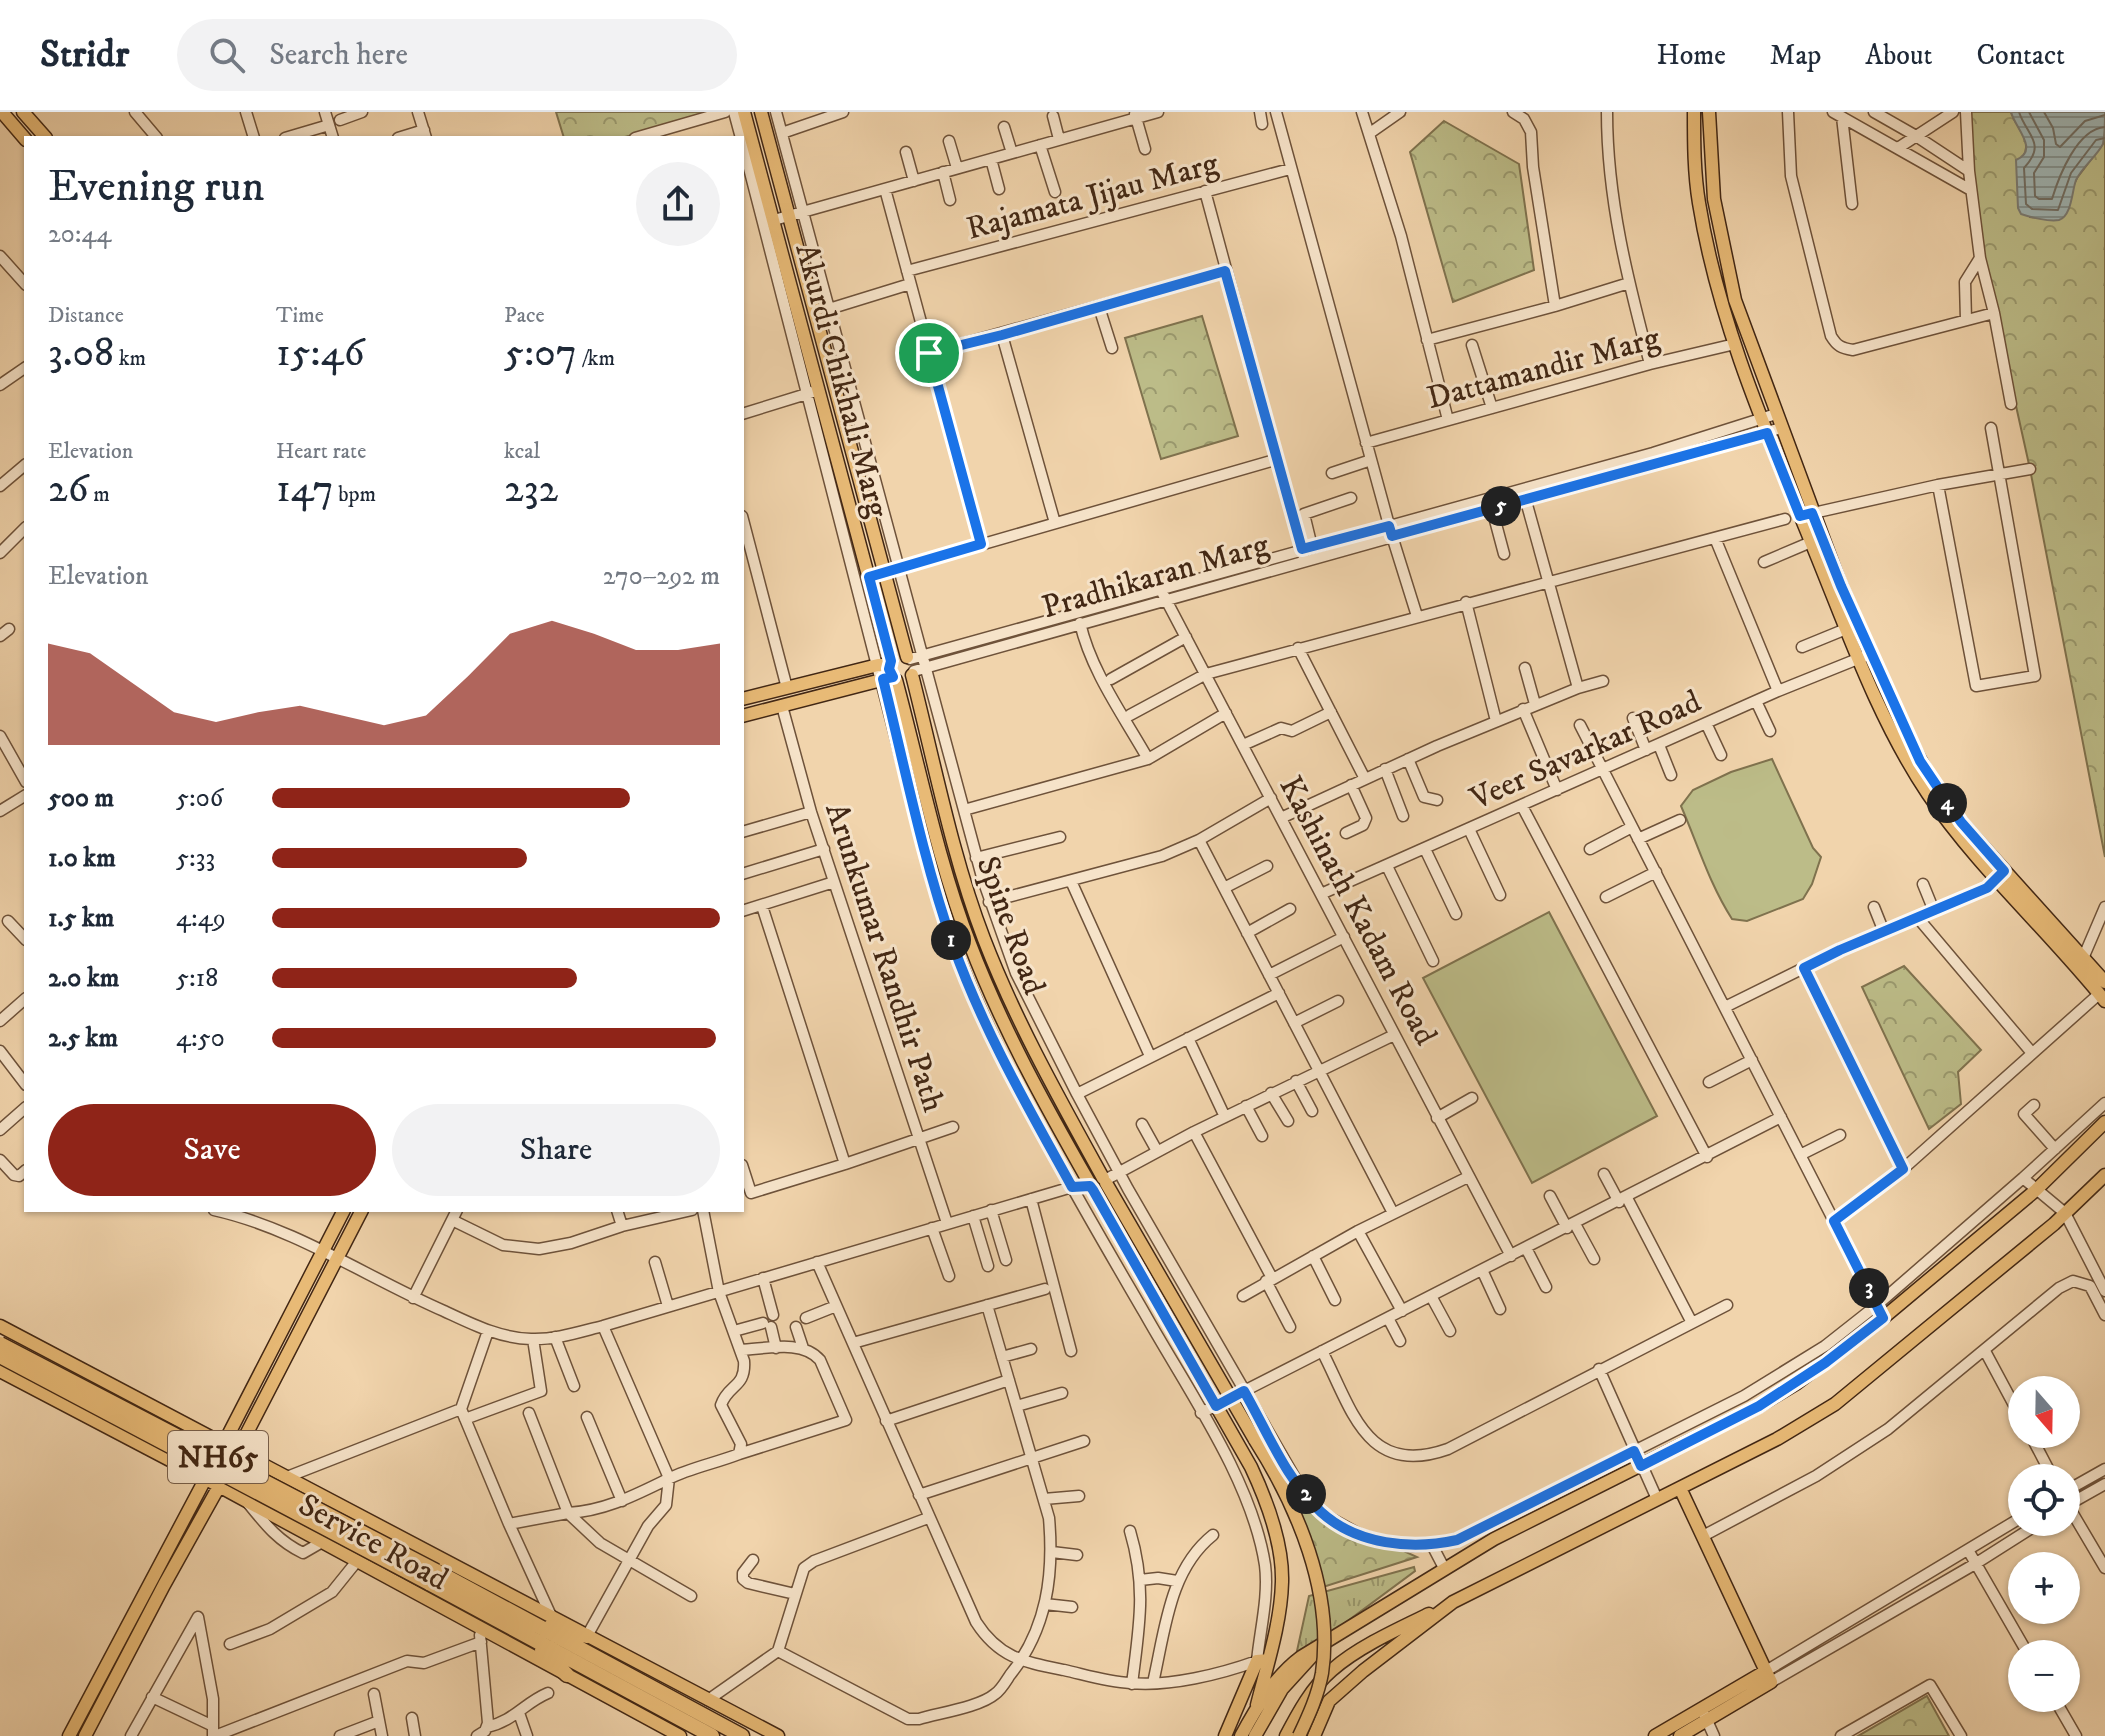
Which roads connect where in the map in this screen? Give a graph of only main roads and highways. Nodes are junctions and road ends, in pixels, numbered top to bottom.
1 (2, 112) edge
2 (23, 112) edge
3 (744, 112) edge
4 (761, 112) edge
5 (1694, 112) edge
6 (1709, 112) edge
7 (44, 136) edge
8 (24, 138) edge
9 (1806, 514) junction
10 (915, 664) junction
11 (888, 671) junction
12 (744, 699) edge
13 (744, 716) edge
14 (2001, 875) junction
15 (2103, 992) edge
16 (2105, 1122) edge
17 (2105, 1175) edge
18 (1105, 1181) junction
19 (1091, 1187) junction
20 (343, 1212) edge
21 (361, 1212) edge
22 (0, 1326) edge
23 (0, 1344) edge
24 (283, 1345) junction
25 (0, 1356) edge
26 (0, 1371) edge
27 (223, 1445) junction
28 (237, 1452) junction
29 (206, 1479) junction
30 (219, 1486) junction
31 (1680, 1488) junction
32 (432, 1577) junction
33 (1453, 1602) junction
34 (531, 1630) junction
35 (587, 1636) junction
36 (1320, 1647) junction
37 (1262, 1660) junction
38 (576, 1663) junction
39 (1256, 1708) junction
40 (1704, 1714) junction
41 (69, 1736) edge
42 (85, 1736) edge
43 (680, 1736) edge
44 (712, 1736) edge
45 (742, 1736) edge
46 (778, 1736) edge
47 (1225, 1736) edge
48 (1241, 1736) edge
49 (1255, 1736) edge
50 (1286, 1736) edge
51 (1299, 1736) edge
52 (1314, 1736) edge
53 (1655, 1736) edge
54 (1680, 1736) edge

1 - 8 main road
2 - 7 main road
3 - 11 main road, Akurdi Chikhali Marg
4 - 10 main road, Akurdi Chikhali Marg
5 - 9 main road
6 - 9 main road
9 - 14 main road
9 - 14 main road
10 - 11 main road
10 - 11 main road
10 - 18 main road, Spine Road
11 - 12 main road
11 - 13 main road
11 - 19 main road, Akurdi Chikhali Marg
14 - 15 main road
16 - 36 main road
17 - 31 main road
18 - 19 main road
18 - 51 main road, bridge
19 - 37 main road, Akurdi Chikhali Marg
20 - 24 main road
21 - 24 main road
22 - 27 main road
23 - 32 highway, NH65, bridge
24 - 27 main road
24 - 28 main road
25 - 32 highway, NH65, bridge
26 - 29 main road, Service Road
27 - 28 main road
27 - 29 main road
28 - 30 main road
28 - 35 main road
29 - 30 main road, Service Road
29 - 41 main road
30 - 38 main road, Service Road
30 - 42 main road
31 - 33 main road
31 - 40 main road
32 - 34 highway, NH65
33 - 50 main road
33 - 52 main road
34 - 35 highway
34 - 38 highway, NH65
34 - 38 highway
35 - 46 main road
36 - 39 main road
36 - 49 main road
37 - 39 main road
37 - 47 main road, Akurdi Chikhali Marg
38 - 43 main road, Service Road
38 - 44 highway, NH65
38 - 45 highway, NH65
39 - 48 main road
40 - 53 main road
40 - 54 main road

